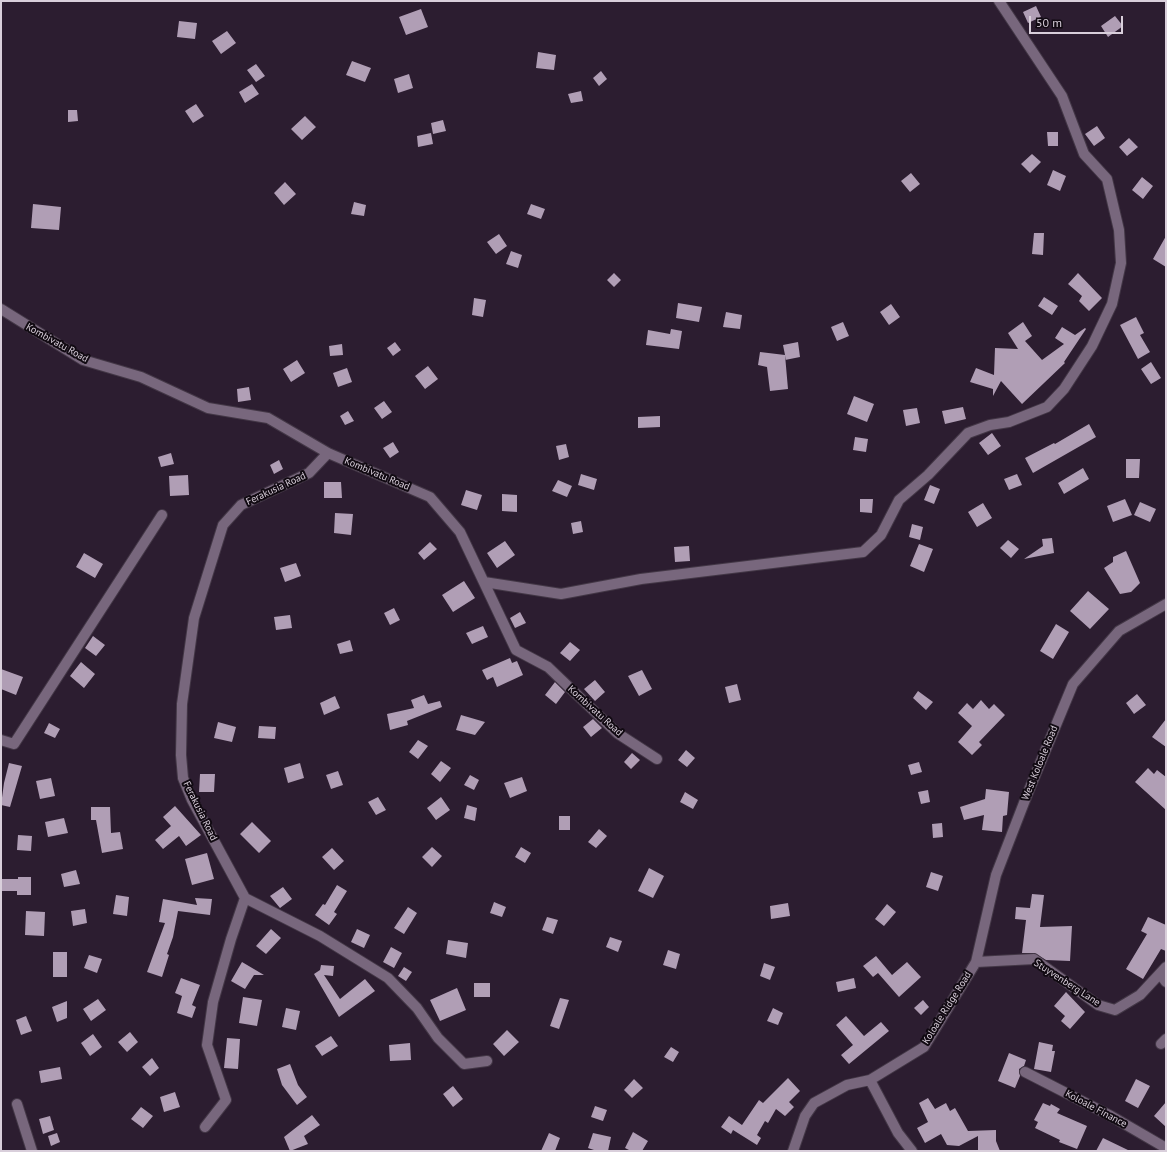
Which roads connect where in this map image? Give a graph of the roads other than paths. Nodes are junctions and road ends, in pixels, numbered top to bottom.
1 (999, 1) edge
2 (1, 309) edge
3 (328, 453) junction
4 (162, 515) dead end
5 (484, 582) junction
6 (1166, 604) edge
7 (1, 740) edge
8 (657, 759) dead end
9 (245, 898) junction
10 (976, 962) junction
11 (1164, 974) edge
12 (487, 1061) dead end
13 (1025, 1072) dead end
14 (870, 1080) junction
15 (16, 1104) dead end
16 (205, 1126) dead end
17 (1166, 1148) edge
18 (32, 1151) edge
19 (793, 1151) edge
20 (912, 1151) edge

1 - 5 street
2 - 3 street, Kombivatu Road
3 - 5 street, Kombivatu Road
3 - 9 street, Ferakusia Road
4 - 7 street
5 - 8 street, Kombivatu Road
6 - 10 street, West Koloale Road
9 - 12 street
9 - 16 street
10 - 11 street, Stuyvenberg Lane
10 - 14 street, Koloale Ridge Road
13 - 17 street, Koloale Finance
14 - 19 street, Koloale Ridge Road
14 - 20 street
15 - 18 street

